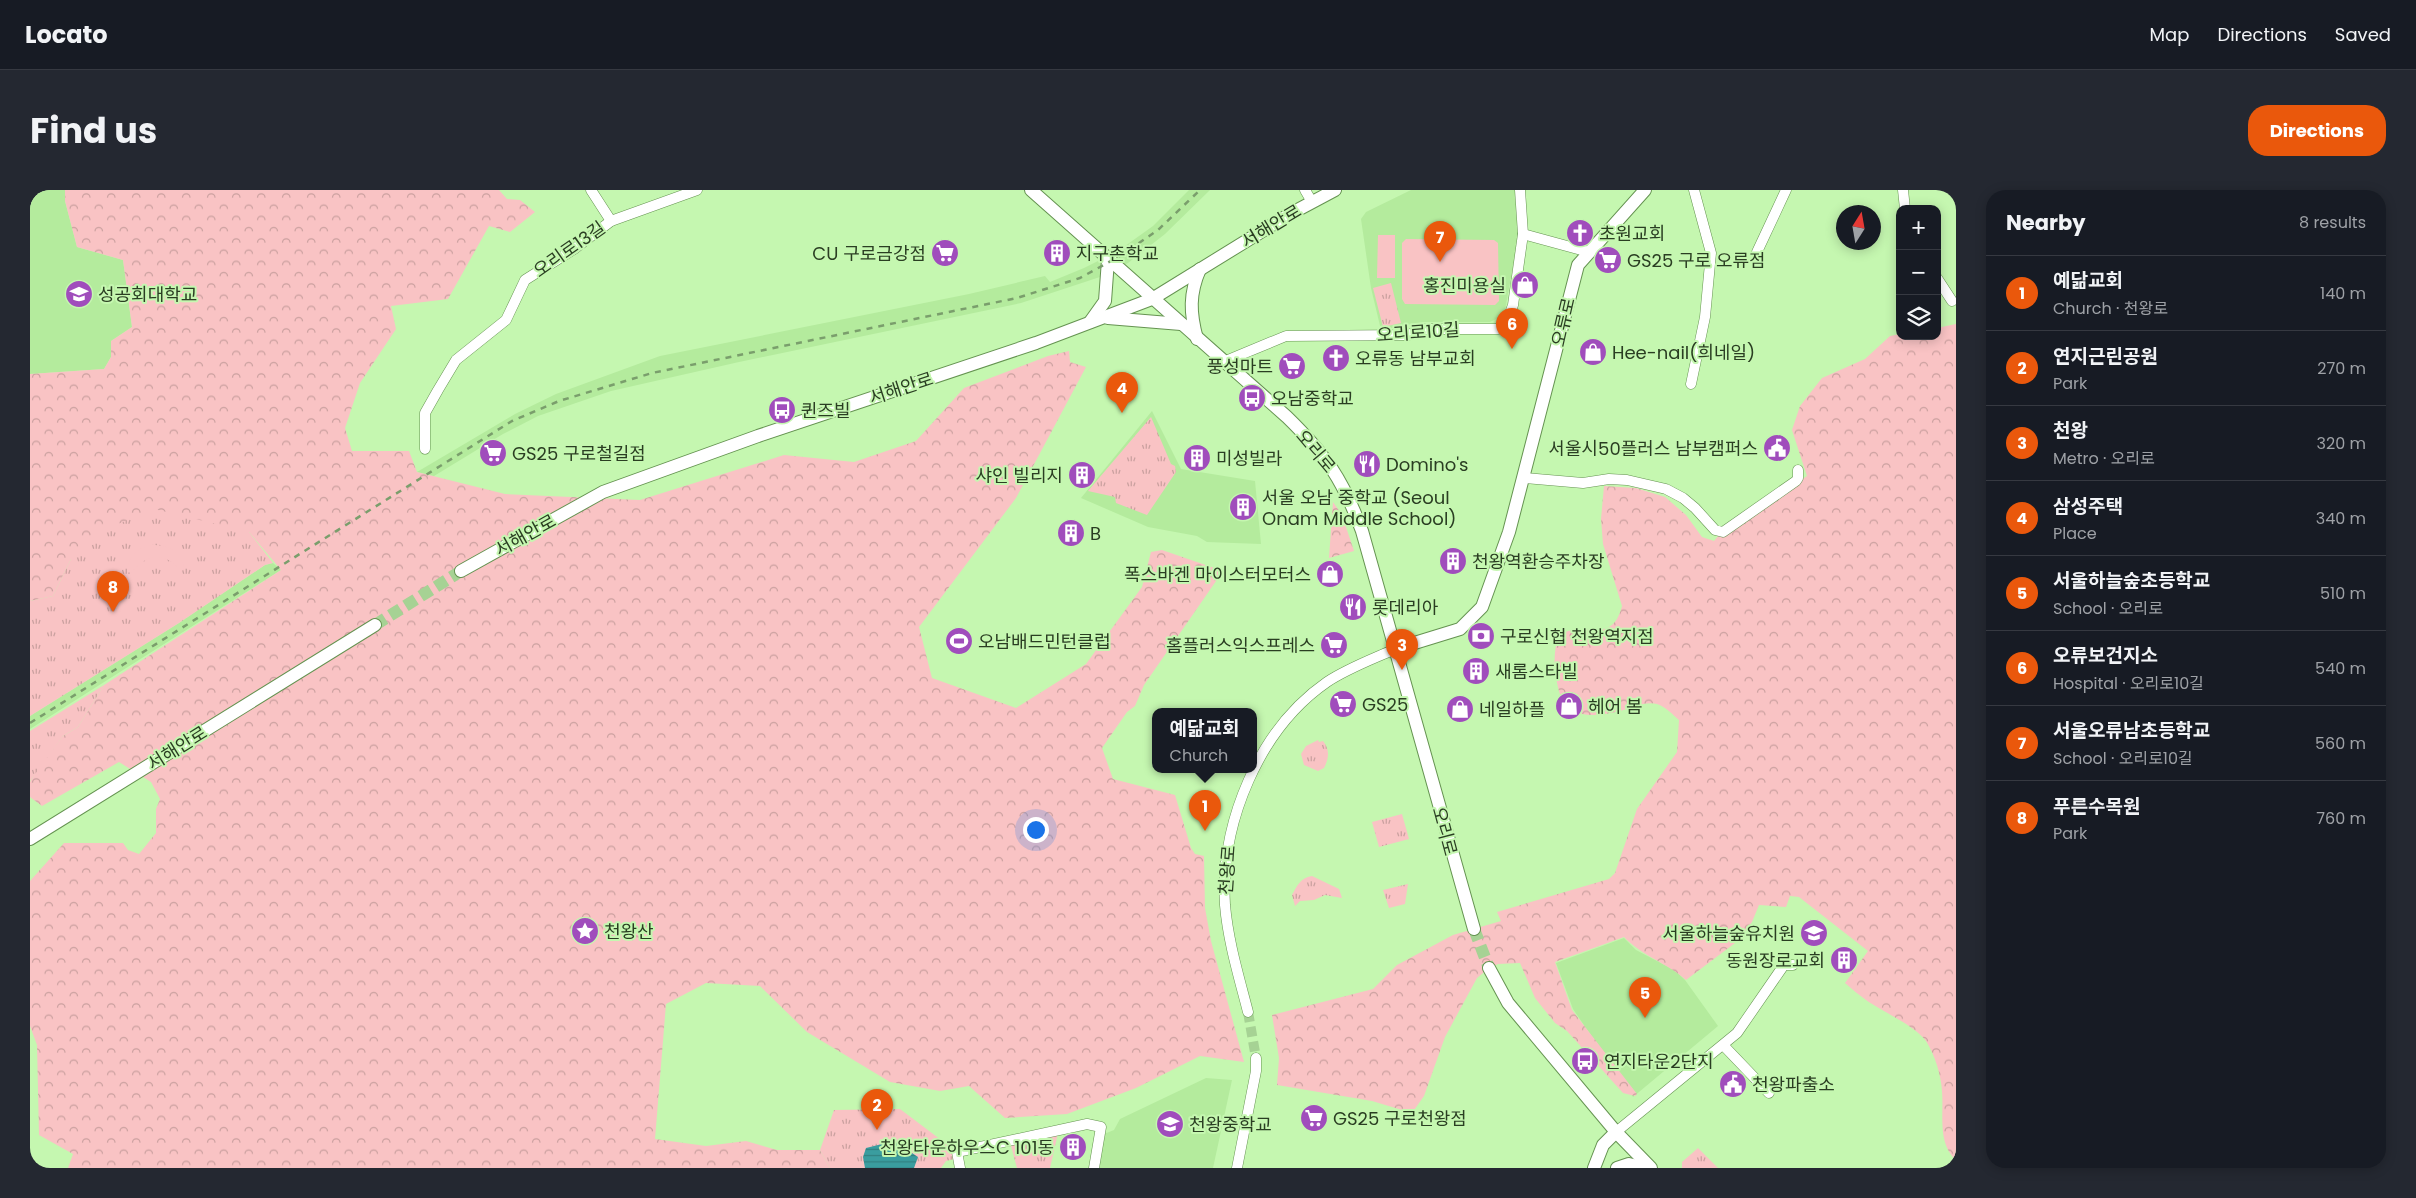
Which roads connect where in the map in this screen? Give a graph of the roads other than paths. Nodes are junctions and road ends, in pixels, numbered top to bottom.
1 (591, 190) edge
2 (697, 190) edge
3 (1031, 190) edge
4 (1305, 190) edge
5 (1335, 190) edge
6 (1520, 190) edge
7 (1645, 190) edge
8 (1694, 190) edge
9 (1786, 190) edge
10 (1903, 190) edge
11 (1312, 202) junction
12 (1905, 205) edge
13 (611, 221) junction
14 (1523, 234) junction
15 (1590, 252) junction
16 (1757, 252) dead end
17 (1108, 260) junction
18 (1201, 269) junction
19 (1941, 284) edge
20 (1152, 299) junction
21 (1952, 301) dead end
22 (1104, 317) junction
23 (1090, 322) junction
24 (1180, 324) junction
25 (1197, 339) junction
26 (1223, 362) junction
27 (1691, 384) dead end
28 (425, 449) dead end
29 (1798, 470) dead end
30 (1525, 478) junction
31 (461, 571) tunnel mouth
32 (375, 625) tunnel mouth
33 (1395, 649) junction
34 (1257, 768) edge
35 (1254, 773) edge
36 (30, 839) edge
37 (1474, 929) tunnel mouth
38 (1793, 966) dead end
39 (1489, 968) tunnel mouth
40 (1248, 1012) tunnel mouth
41 (1724, 1046) junction
42 (1256, 1058) tunnel mouth
43 (1769, 1092) dead end
44 (1616, 1132) junction
45 (959, 1163) edge
46 (1094, 1168) edge
47 (1237, 1168) edge
48 (1594, 1168) edge
49 (1617, 1168) edge
50 (1645, 1168) edge
51 (1651, 1168) edge

1 - 13 street, 오리로13길
2 - 13 street, 오리로13길
3 - 17 main road, 오리로
4 - 11 street
5 - 11 main road, 서해안로
6 - 14 street
7 - 15 main road, 오류로
8 - 27 street
9 - 16 street
10 - 12 street
11 - 18 main road, 서해안로
13 - 28 street, 오리로13길
14 - 15 street
14 - 26 street, 오리로10길
15 - 30 main road, 오류로
17 - 20 main road, 오리로
17 - 23 main road
18 - 20 main road, 서해안로
18 - 25 main road
19 - 21 street
20 - 22 main road, 서해안로
20 - 24 main road, 오리로
22 - 23 main road, 서해안로
22 - 24 main road
23 - 31 main road, 서해안로
24 - 25 main road, 오리로
25 - 26 main road, 오리로
26 - 33 main road, 오리로
29 - 30 street
30 - 33 main road, 오류로
32 - 36 main road, 서해안로
33 - 34 street, 천왕로
33 - 37 main road, 오리로
35 - 40 street, 천왕로
38 - 41 street
39 - 44 main road
41 - 43 street
41 - 44 street
42 - 47 street
44 - 48 main road
44 - 51 main road
45 - 46 street
49 - 50 main road

